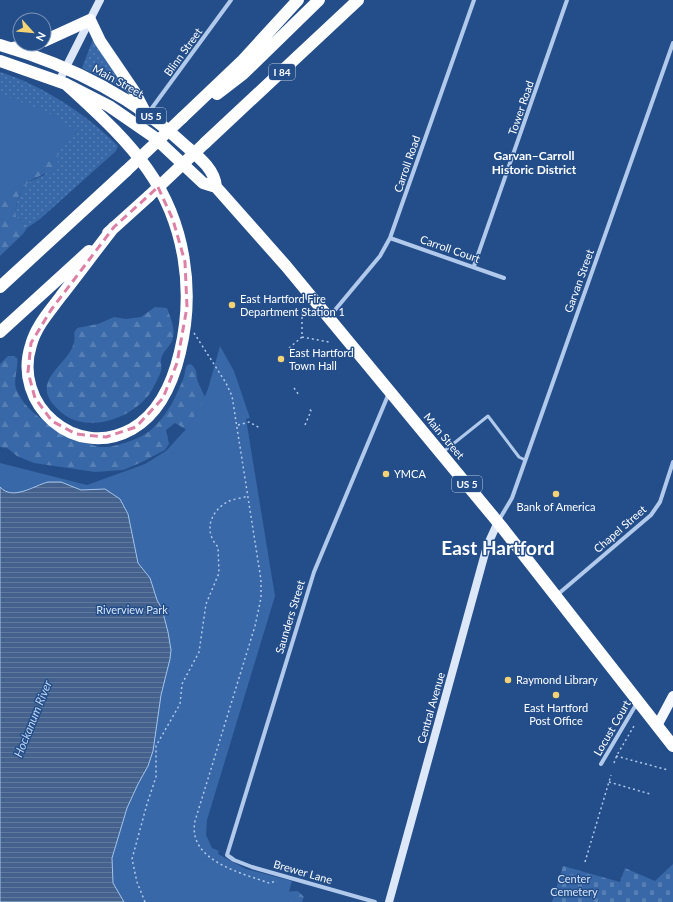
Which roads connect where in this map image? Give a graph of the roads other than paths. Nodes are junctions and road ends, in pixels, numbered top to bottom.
1 (100, 0) edge
2 (232, 0) edge
3 (290, 0) edge
4 (298, 0) edge
5 (319, 0) edge
6 (358, 0) edge
7 (474, 0) edge
8 (567, 0) edge
9 (90, 20) junction
10 (52, 37) edge
11 (673, 44) edge
12 (5, 46) edge
13 (243, 60) junction
14 (0, 61) edge
15 (66, 68) junction
16 (62, 82) junction
17 (200, 102) junction
18 (146, 112) junction
19 (216, 188) junction
20 (114, 227) junction
21 (390, 238) junction
22 (474, 266) junction
23 (504, 278) dead end
24 (0, 287) edge
25 (329, 318) junction
26 (0, 332) edge
27 (390, 391) junction
28 (442, 453) junction
29 (525, 460) junction
30 (673, 462) edge
31 (498, 522) junction
32 (556, 595) junction
33 (673, 696) edge
34 (638, 701) junction
35 (658, 726) junction
36 (673, 746) edge
37 (601, 764) dead end
38 (227, 856) joint
39 (375, 902) edge
40 (389, 902) edge

1 - 9 street
2 - 18 street, Blinn Street
3 - 13 highway
4 - 13 highway
5 - 17 highway
6 - 20 highway, I 84, bridge
7 - 21 street, Carroll Road
8 - 22 street, Tower Road
9 - 10 highway
9 - 15 street
9 - 18 highway
11 - 29 street, Garvan Street
12 - 15 highway, Main Street / US 5
13 - 17 highway
14 - 16 highway, Main Street / US 5
15 - 16 street
15 - 18 highway, Main Street / US 5
16 - 19 highway, Main Street / US 5
16 - 20 highway
17 - 24 highway, bridge
18 - 19 highway, Main Street / US 5
19 - 25 highway, Main Street / US 5
20 - 26 highway, I 84
21 - 22 street, Carroll Court
21 - 25 street, Carroll Road
22 - 23 street, Carroll Court
25 - 27 highway, Main Street / US 5
27 - 28 highway, Main Street / US 5
27 - 38 street, Saunders Street
28 - 29 lane
28 - 31 highway, Main Street / US 5
29 - 31 street, Garvan Street
30 - 32 street, Chapel Street
31 - 32 highway, Main Street / US 5
31 - 40 street, Central Avenue
32 - 34 highway, Main Street / US 5
33 - 35 main road
34 - 35 highway, Main Street / US 5
34 - 37 street, Locust Court
35 - 36 highway, Main Street / US 5
38 - 39 street, Brewer Lane

